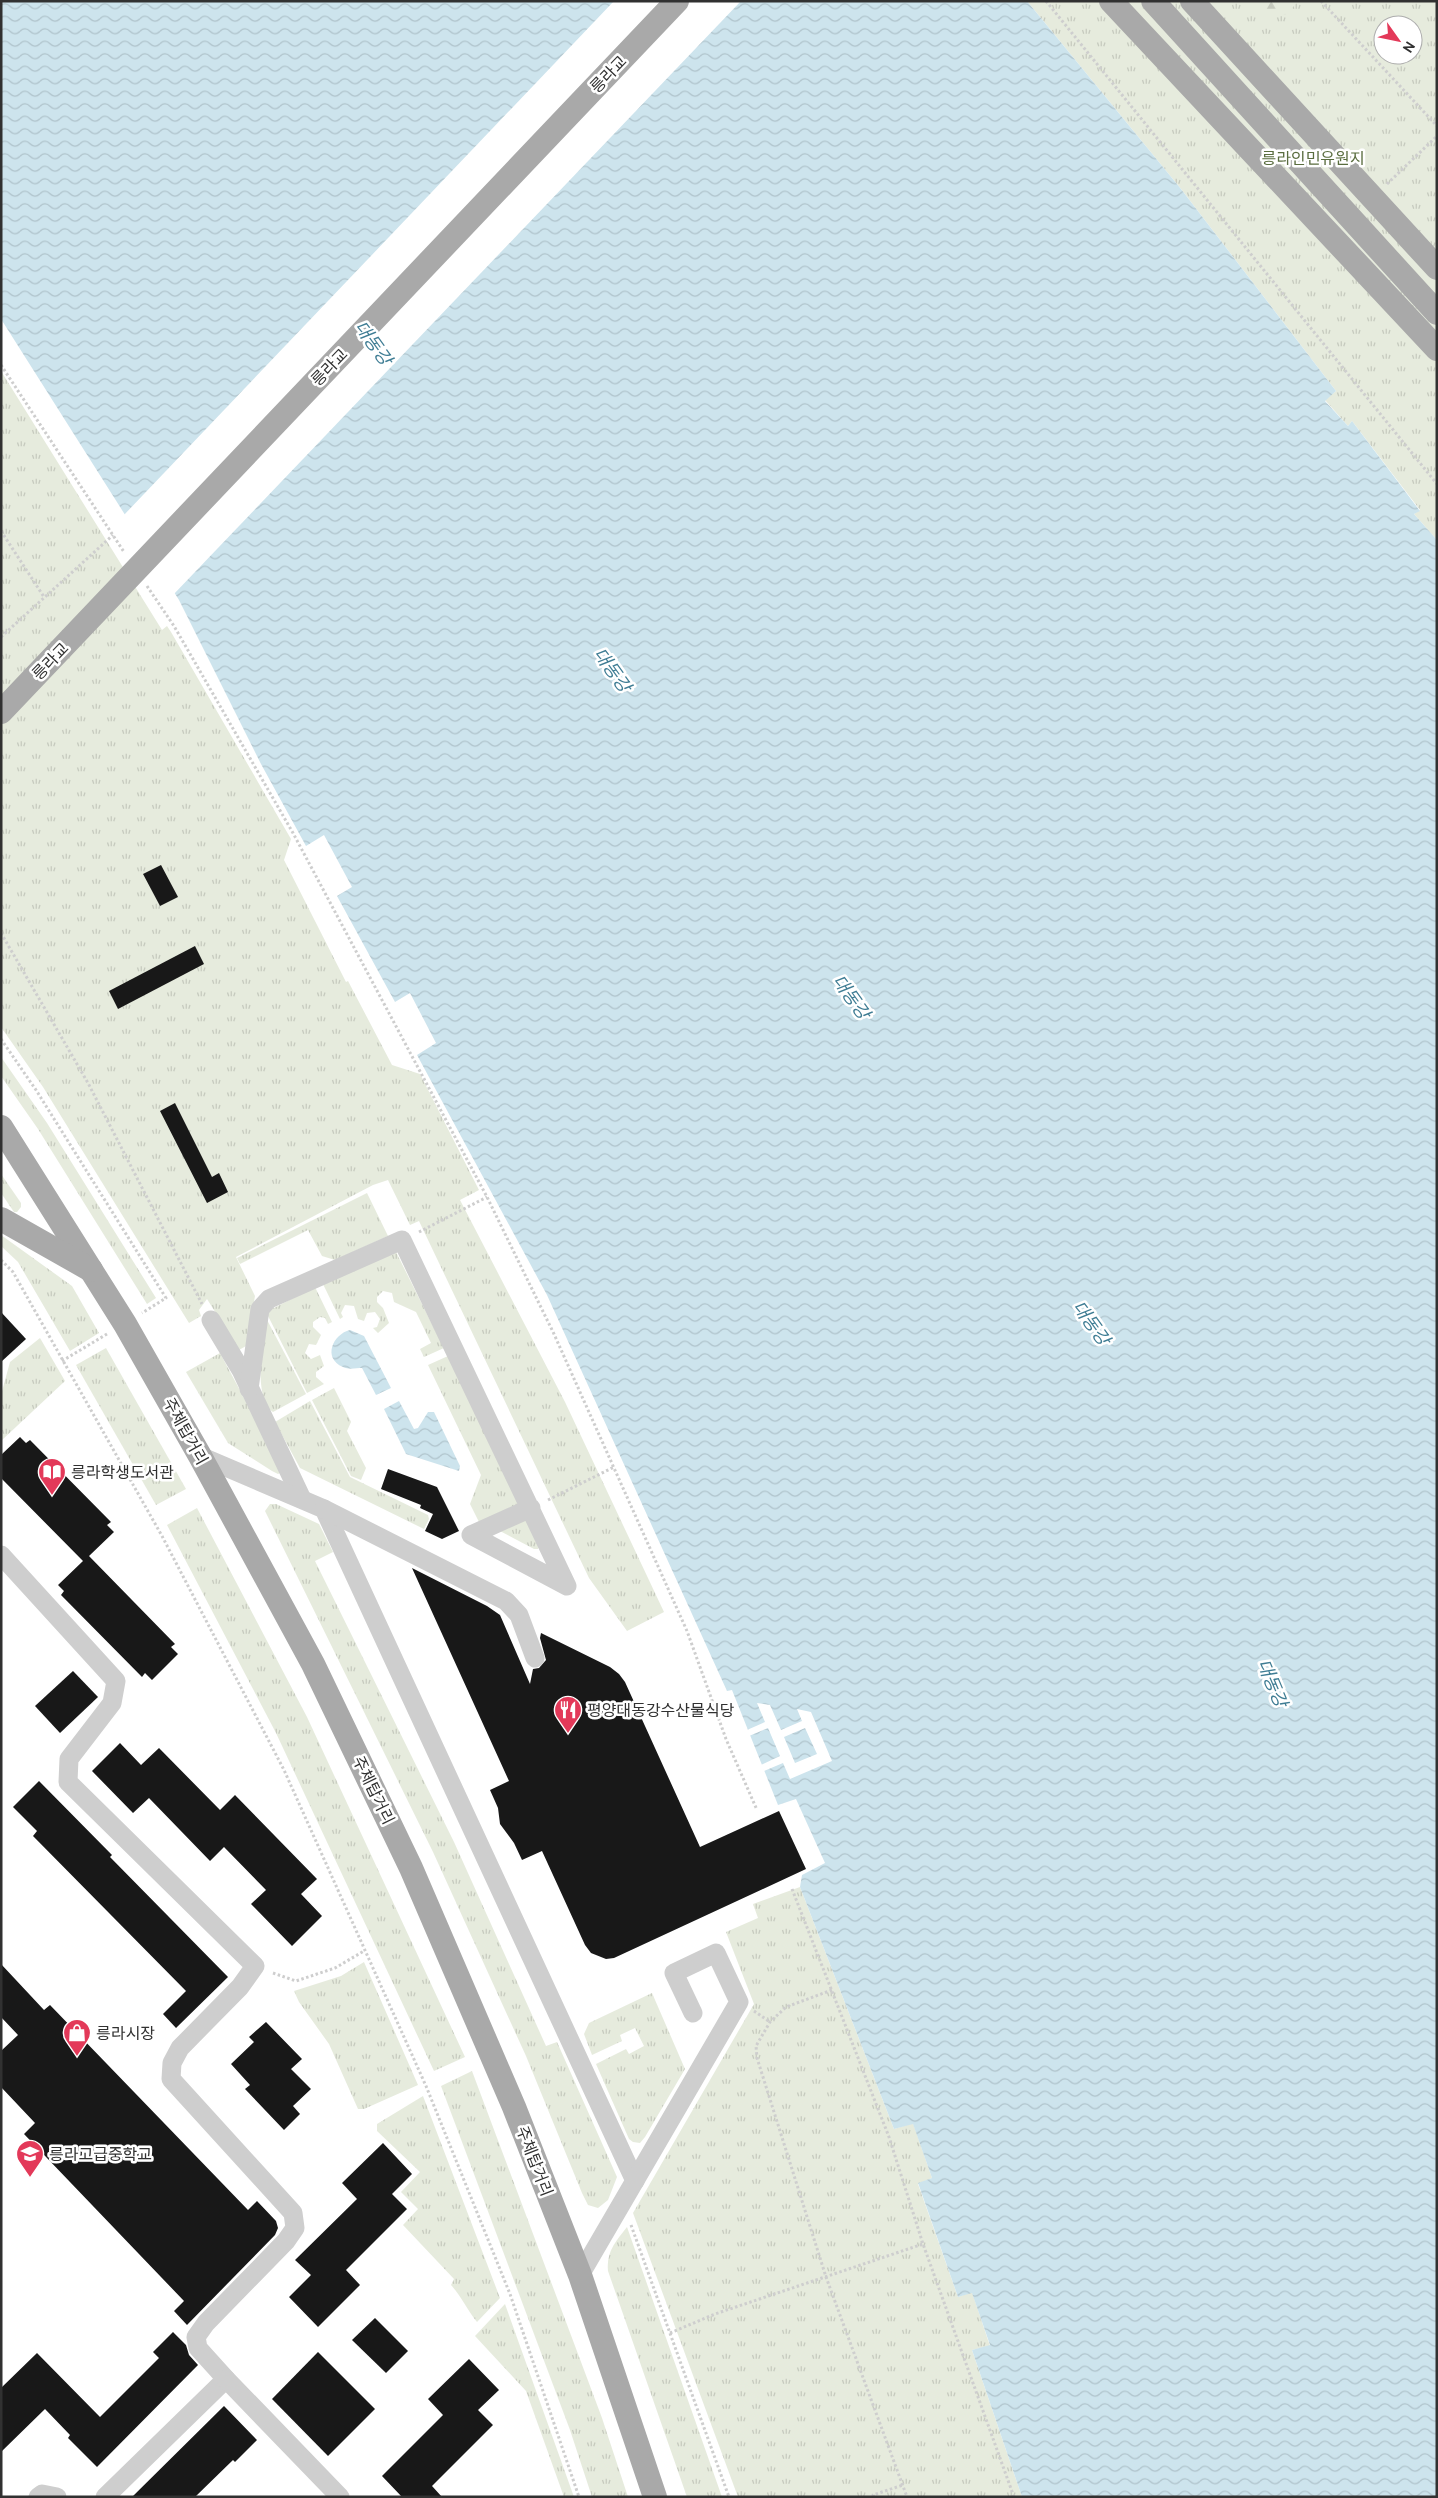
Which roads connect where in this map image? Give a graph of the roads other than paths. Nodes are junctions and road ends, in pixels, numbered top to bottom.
1 (678, 1) edge
2 (1111, 1) edge
3 (1153, 1) edge
4 (1192, 1) edge
5 (1437, 268) edge
6 (1437, 313) edge
7 (1437, 350) edge
8 (1, 712) edge
9 (1, 1127) edge
10 (1, 1219) edge
11 (93, 1270) junction
12 (211, 1320) road end
13 (249, 1389) junction
14 (200, 1456) junction
15 (302, 1499) junction
16 (531, 1508) junction
17 (324, 1509) junction
18 (1, 1555) edge
19 (536, 1658) dead end
20 (693, 2013) dead end
21 (635, 2180) junction
22 (580, 2275) junction
23 (226, 2379) junction
24 (38, 2497) edge
25 (57, 2497) edge
26 (105, 2497) edge
27 (340, 2497) edge
28 (655, 2497) edge

1 - 8 main road, 릉라교, bridge
2 - 7 main road
3 - 6 main road
4 - 5 main road
9 - 11 main road, 주체탑거리
10 - 11 main road
11 - 14 main road, 주체탑거리
12 - 13 street
13 - 15 street
13 - 16 street
14 - 15 street
14 - 22 main road, 주체탑거리
15 - 17 street
16 - 16 street
17 - 19 street
17 - 21 street
18 - 23 street
20 - 21 street
21 - 22 street
22 - 28 main road, 주체탑거리
23 - 26 street
23 - 27 street
24 - 25 street

